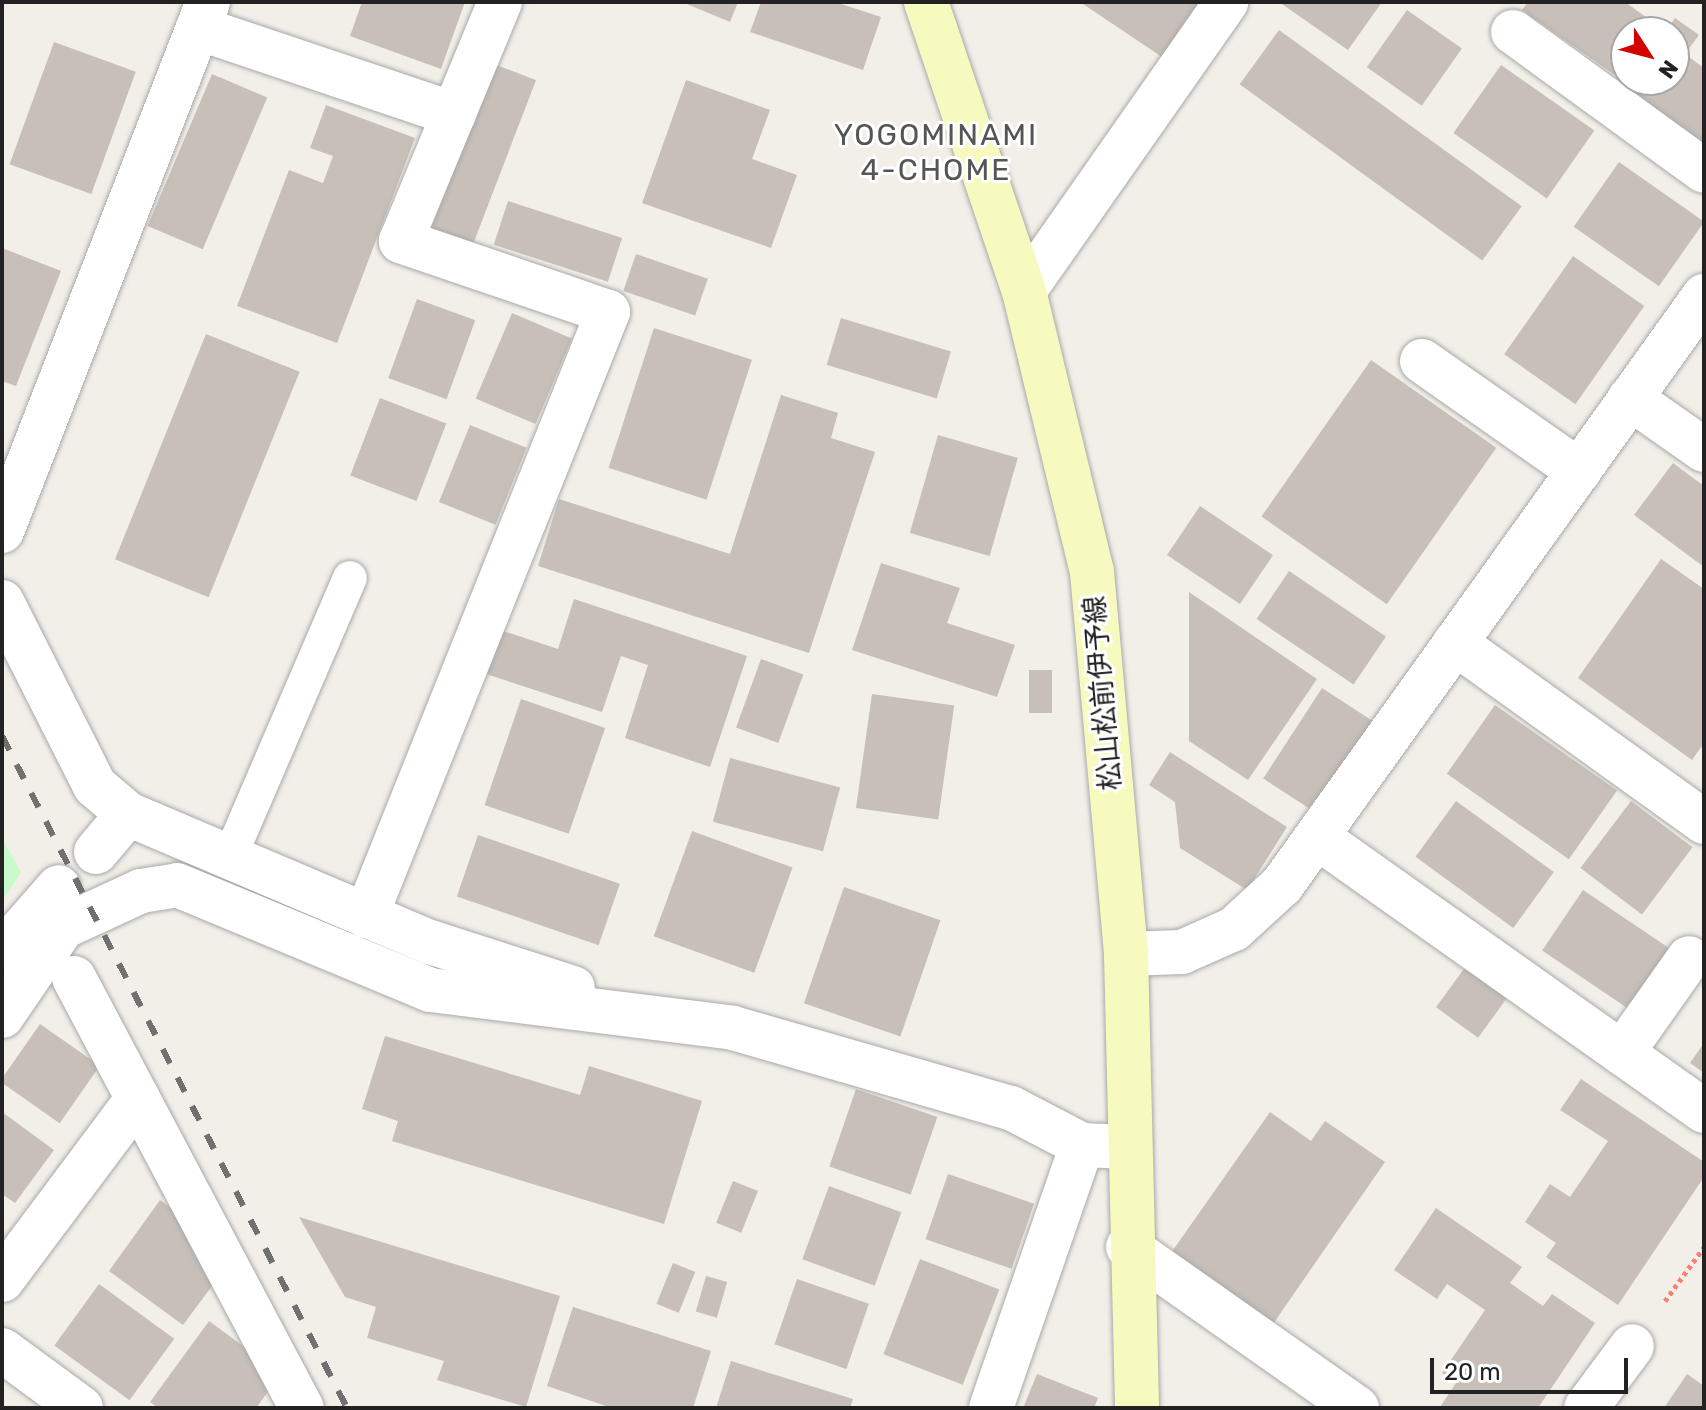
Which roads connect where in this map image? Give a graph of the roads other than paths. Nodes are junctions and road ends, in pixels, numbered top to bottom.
1 (500, 2) edge
2 (926, 2) edge
3 (1226, 2) edge
4 (203, 15) edge
5 (1513, 32) dead end
6 (454, 114) junction
7 (1704, 171) edge
8 (1024, 291) junction
9 (1704, 296) edge
10 (1422, 361) dead end
11 (1630, 398) junction
12 (1704, 450) edge
13 (1579, 471) junction
14 (2, 531) edge
15 (350, 578) dead end
16 (2, 602) edge
17 (1455, 643) junction
18 (128, 814) junction
19 (1704, 822) edge
20 (1317, 837) junction
21 (96, 852) dead end
22 (228, 861) junction
23 (59, 887) dead end
24 (366, 916) junction
25 (2, 952) edge
26 (1126, 954) junction
27 (1689, 958) dead end
28 (74, 978) dead end
29 (2, 1016) edge
30 (670, 1020) junction
31 (1622, 1053) junction
32 (138, 1098) junction
33 (1704, 1111) edge
34 (1082, 1145) junction
35 (1128, 1147) junction
36 (1128, 1247) junction
37 (2, 1280) edge
38 (1632, 1346) road end
39 (2, 1350) edge
40 (81, 1408) edge
41 (302, 1408) edge
42 (991, 1408) edge
43 (1137, 1408) edge
44 (1357, 1408) edge
45 (1586, 1408) edge

1 - 6 street
2 - 8 main road, 松山松前伊予線
3 - 8 street
4 - 6 street
4 - 14 street
5 - 7 street
6 - 24 street
8 - 26 main road, 松山松前伊予線
9 - 11 street
10 - 13 street
11 - 12 street
11 - 13 street
13 - 17 street
15 - 22 lane
16 - 18 street
17 - 19 street
17 - 20 street
18 - 21 street
18 - 22 street
20 - 26 street
20 - 31 street
22 - 24 street
23 - 25 street
24 - 30 street
26 - 35 main road, 松山松前伊予線
27 - 31 street
28 - 32 street
29 - 30 street
30 - 34 street
31 - 33 street
32 - 37 street
32 - 41 street
34 - 35 street
34 - 42 street
35 - 36 main road, 松山松前伊予線
36 - 43 main road, 松山松前伊予線
36 - 44 street
38 - 45 street
39 - 40 street

